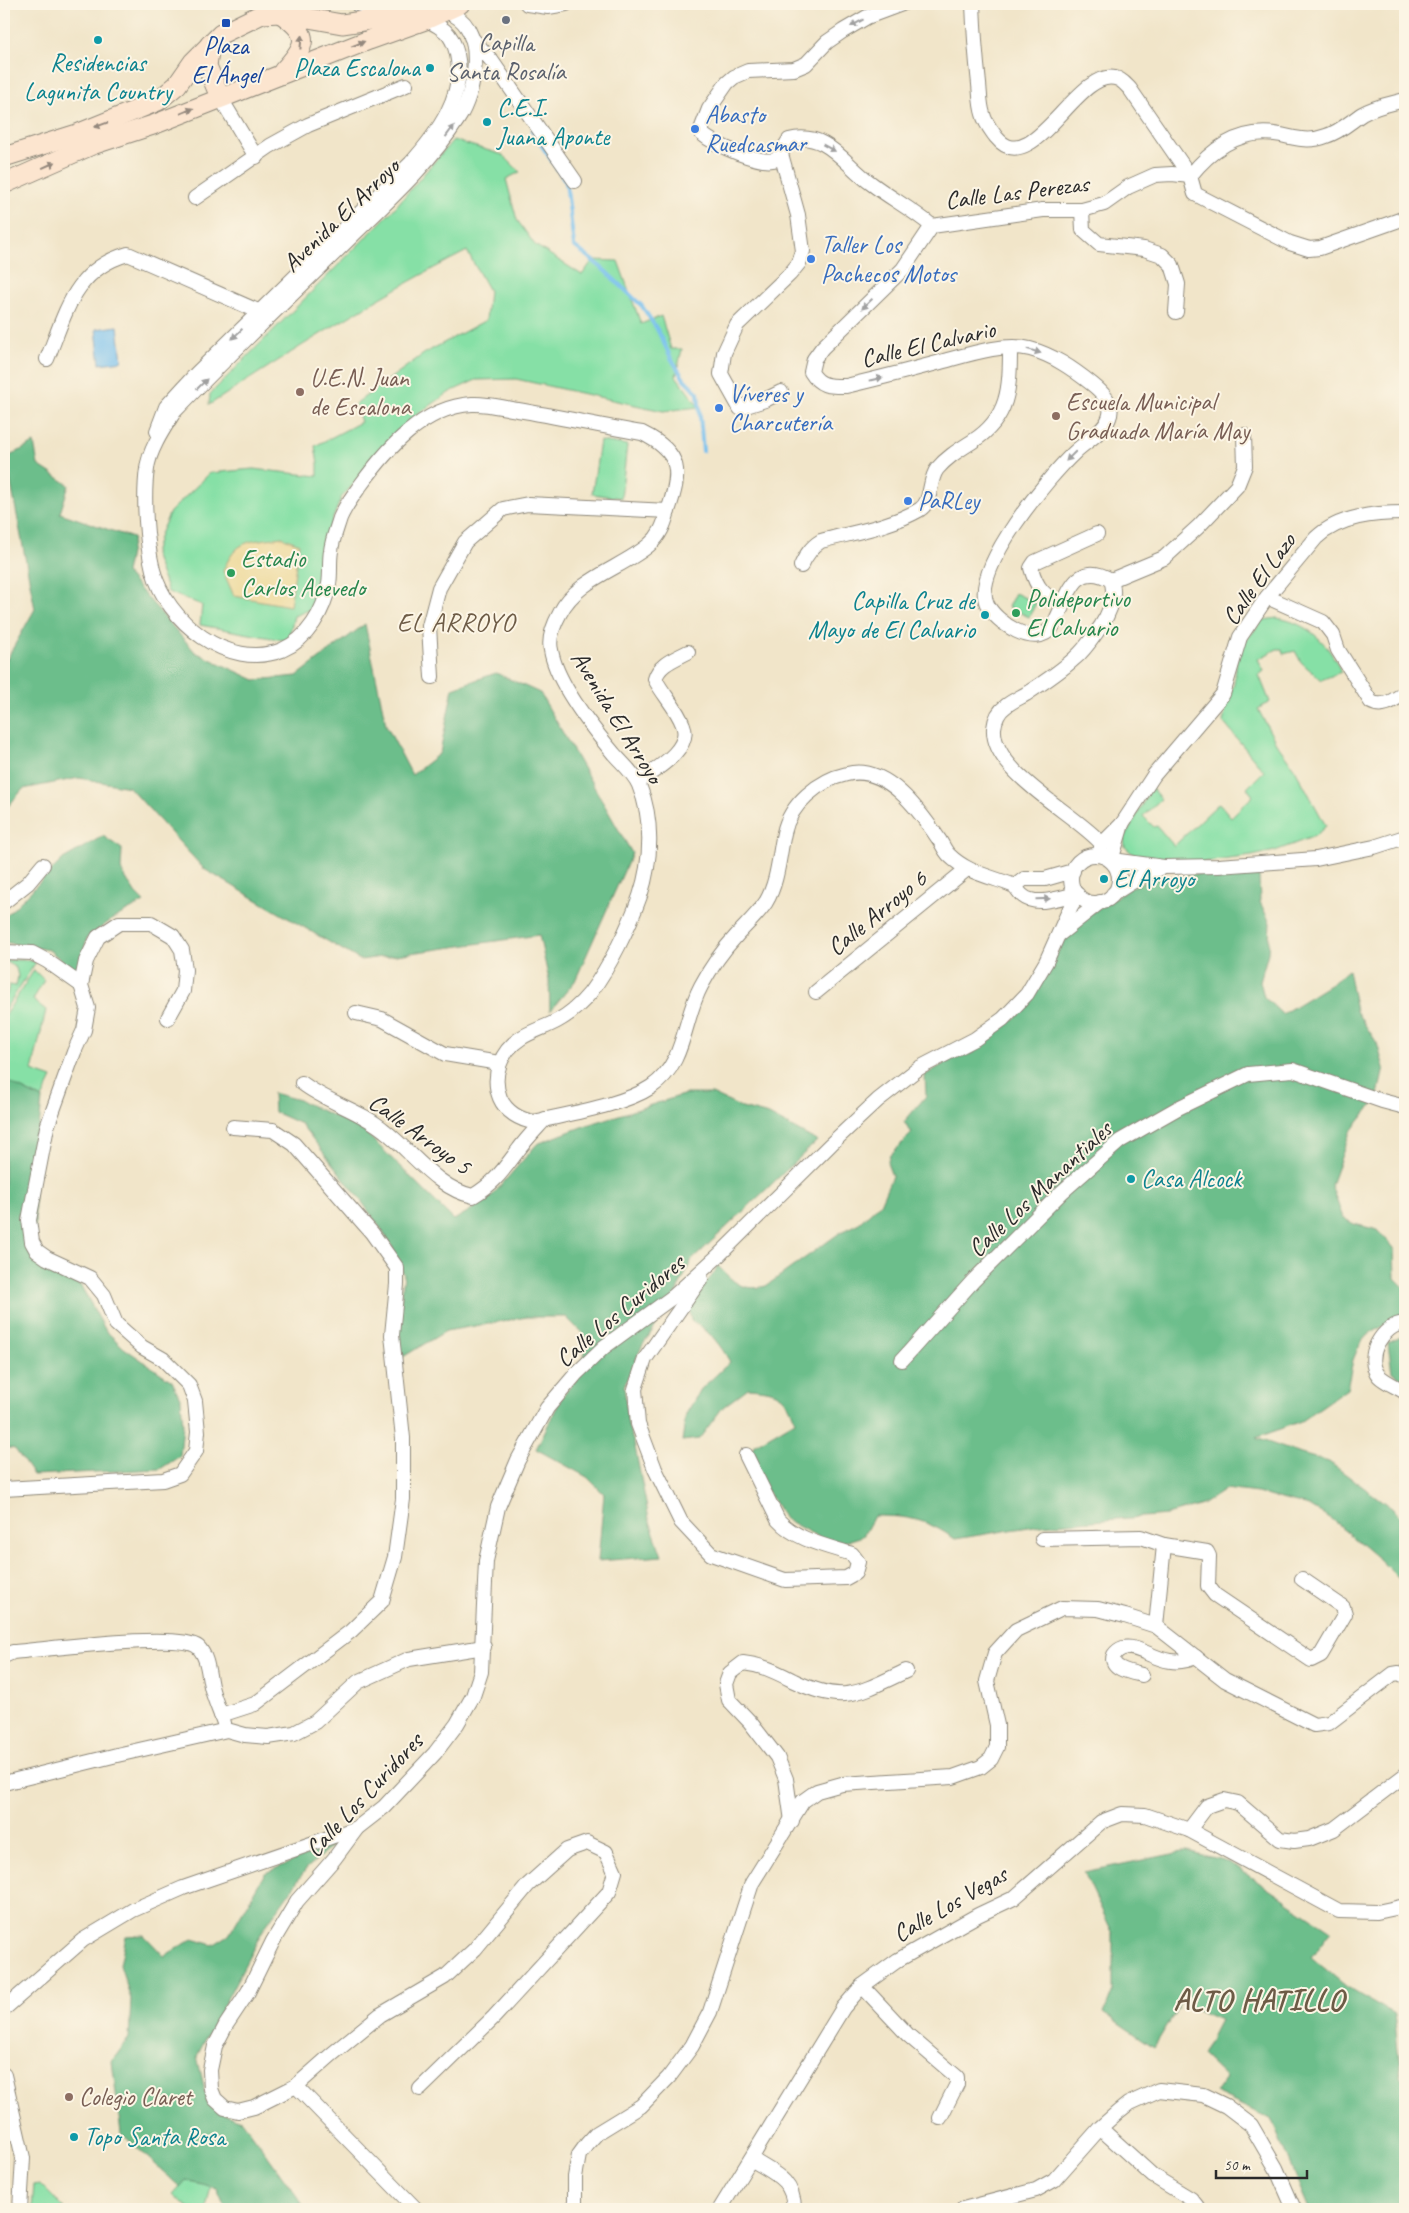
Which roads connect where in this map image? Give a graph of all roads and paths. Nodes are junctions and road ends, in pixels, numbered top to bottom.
1 (357, 4) edge
2 (460, 4) edge
3 (527, 4) edge
4 (566, 4) edge
5 (902, 4) edge
6 (973, 4) edge
7 (418, 9) edge
8 (443, 12) junction
9 (280, 13) junction
10 (470, 36) junction
11 (210, 44) junction
12 (280, 74) junction
13 (406, 85) dead end
14 (220, 97) junction
15 (1405, 100) edge
16 (781, 154) junction
17 (4, 157) edge
18 (256, 157) junction
19 (1190, 176) junction
20 (575, 181) dead end
21 (4, 184) edge
22 (195, 198) dead end
23 (1082, 210) junction
24 (1405, 218) edge
25 (932, 226) junction
26 (1176, 312) dead end
27 (265, 314) junction
28 (1010, 348) junction
29 (47, 359) dead end
30 (781, 392) dead end
31 (1244, 434) dead end
32 (668, 511) junction
33 (1405, 513) edge
34 (1097, 534) dead end
35 (801, 566) dead end
36 (1111, 580) junction
37 (1267, 597) junction
38 (1063, 602) junction
39 (688, 652) dead end
40 (432, 677) dead end
41 (1405, 693) edge
42 (638, 782) junction
43 (1122, 824) junction
44 (1405, 837) edge
45 (1106, 856) junction
46 (43, 865) dead end
47 (1164, 867) junction
48 (967, 869) junction
49 (1073, 871) junction
50 (1015, 886) junction
51 (1113, 894) junction
52 (1077, 895) junction
53 (4, 902) edge
54 (1100, 902) junction
55 (1058, 935) junction
56 (4, 952) edge
57 (81, 985) junction
58 (816, 992) dead end
59 (356, 1013) dead end
60 (168, 1018) dead end
61 (499, 1063) junction
62 (302, 1084) dead end
63 (1405, 1107) edge
64 (545, 1119) junction
65 (233, 1127) dead end
66 (718, 1256) junction
67 (1405, 1323) edge
68 (902, 1360) dead end
69 (1405, 1392) edge
70 (746, 1455) dead end
71 (4, 1489) edge
72 (1042, 1539) dead end
73 (1164, 1545) junction
74 (1302, 1579) dead end
75 (1156, 1626) junction
76 (484, 1647) junction
77 (4, 1656) edge
78 (1196, 1657) junction
79 (906, 1671) dead end
80 (1142, 1675) dead end
81 (1405, 1676) edge
82 (221, 1715) junction
83 (227, 1730) junction
84 (1405, 1775) edge
85 (4, 1783) edge
86 (792, 1821) junction
87 (356, 1828) junction
88 (1189, 1830) junction
89 (1405, 1910) edge
90 (862, 1986) junction
91 (4, 2008) edge
92 (4, 2075) edge
93 (296, 2086) junction
94 (420, 2089) dead end
95 (940, 2118) dead end
96 (1100, 2128) junction
97 (750, 2159) junction
98 (20, 2209) edge
99 (416, 2209) edge
100 (575, 2209) edge
101 (720, 2209) edge
102 (794, 2209) edge
103 (964, 2209) edge
104 (1199, 2209) edge
105 (1294, 2209) edge

1 - 7 street
2 - 8 street
3 - 4 street
5 -> 16 street
6 - 19 street
7 - 8 street
7 - 9 street
12 -> 7 street
7 - 27 street, Avenida El Arroyo
8 - 10 street, Avenida El Arroyo
9 - 11 street
12 -> 9 street
10 - 20 street
27 -> 10 street, Avenida El Arroyo
11 - 14 street
11 -> 17 street
12 - 14 street
13 - 18 street
14 - 18 street
21 -> 14 street
15 - 19 street
16 -> 25 street
16 - 30 street
18 - 22 street
19 - 23 street, Calle Las Perezas
19 - 24 street
23 - 25 street, Calle Las Perezas
23 - 26 street
25 -> 28 street, Calle El Calvario
27 - 29 street
27 - 32 street, Avenida El Arroyo
28 - 35 street
28 -> 38 street, Calle El Calvario
31 - 36 street
32 - 40 street
32 - 42 street, Avenida El Arroyo
33 - 37 street, Calle El Lazo
34 - 38 street
36 - 38 street, Calle El Calvario
36 - 45 street
37 - 41 street
37 - 43 street, Calle El Lazo
39 - 42 street
42 - 61 street, Avenida El Arroyo
43 - 45 street, Calle El Lazo
43 - 45 street, Calle El Lazo
44 - 47 street
45 - 47 street
45 - 49 street
45 - 51 street
46 - 53 street
47 - 51 street
48 - 50 street
48 - 58 street, Calle Arroyo 6
48 - 64 street
49 - 50 street
49 - 52 street
50 -> 52 street
51 - 54 street
52 - 54 street
52 - 55 street, Calle Los Curidores
54 - 55 street
55 - 66 street, Calle Los Curidores
56 - 57 street
57 - 60 street
57 - 71 street
59 - 61 street
61 - 64 street
62 - 64 street, Calle Arroyo 5
63 - 68 street, Calle Los Manantiales
65 - 82 street
66 - 70 street
66 - 76 street, Calle Los Curidores
67 - 69 street
72 - 73 street
73 - 74 street
73 - 75 street
75 - 78 street
75 - 86 street
76 - 83 street
76 - 87 street, Calle Los Curidores
77 - 82 street
78 - 80 street
78 - 81 street
79 - 86 street
82 - 83 street
83 - 85 street
84 - 88 street
86 - 100 street
87 - 91 street
87 - 93 street, Calle Los Curidores
88 - 89 street, Calle Los Vegas
88 - 90 street, Calle Los Vegas
90 - 95 street
90 - 97 street, Calle Los Vegas
92 - 98 street
93 - 94 street, Calle Los Curidores
93 - 99 street
96 - 103 street
96 - 104 street
96 - 105 street
97 - 101 street, Calle Los Vegas
97 - 102 street

